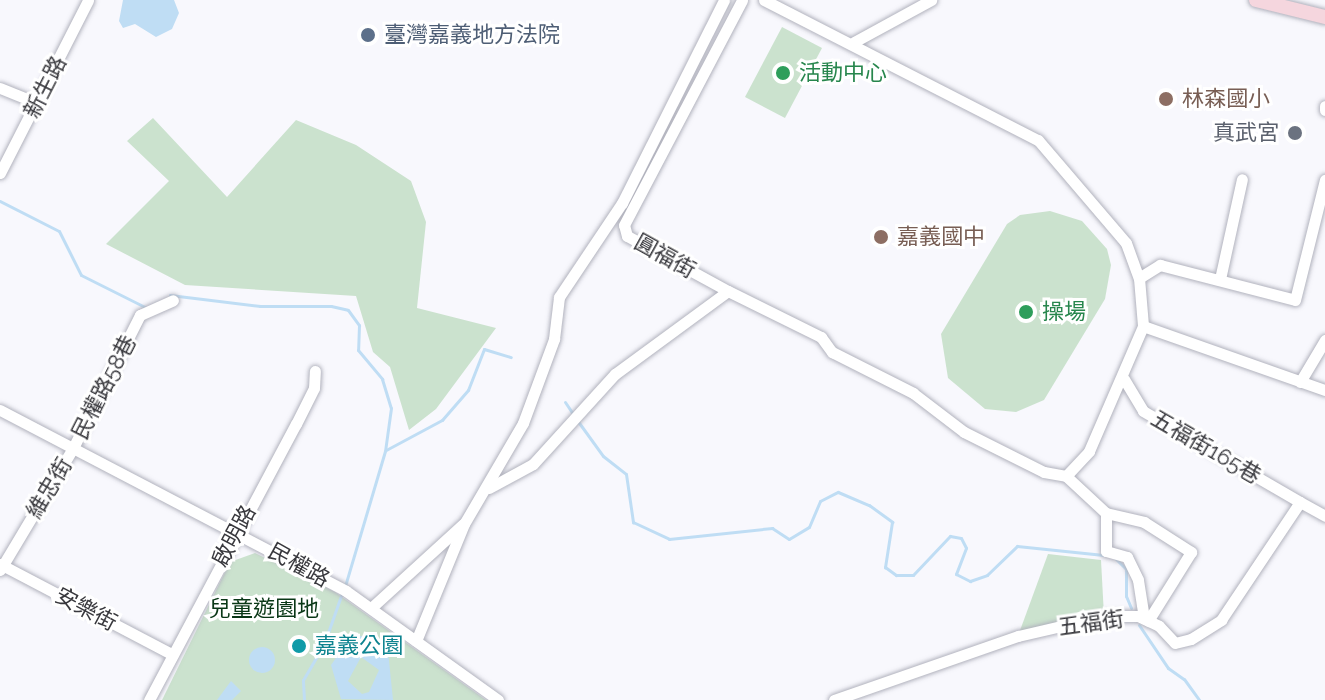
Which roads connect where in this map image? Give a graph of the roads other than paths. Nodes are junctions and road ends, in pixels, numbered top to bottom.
1 (88, 0) edge
2 (724, 0) edge
3 (742, 0) edge
4 (764, 0) edge
5 (931, 0) edge
6 (1256, 0) edge
7 (1325, 17) edge
8 (854, 42) junction
9 (0, 88) edge
10 (37, 103) junction
11 (0, 173) edge
12 (1242, 179) dead end
13 (1324, 187) edge
14 (1139, 278) junction
15 (1220, 279) junction
16 (728, 291) junction
17 (173, 300) dead end
18 (1143, 326) junction
19 (1325, 340) edge
20 (315, 371) dead end
21 (1124, 379) junction
22 (1300, 382) junction
23 (1325, 390) edge
24 (0, 410) edge
25 (73, 448) junction
26 (1066, 476) junction
27 (489, 488) junction
28 (1300, 502) junction
29 (1106, 513) junction
30 (1325, 516) edge
31 (464, 524) junction
32 (236, 531) junction
33 (1, 566) edge
34 (371, 608) junction
35 (1146, 620) junction
36 (416, 641) junction
37 (173, 655) junction
38 (149, 700) edge
39 (498, 700) edge
40 (834, 700) edge

1 - 10 street, 新生路
2 - 27 street, 圓福街
3 - 16 street, 圓福街
4 - 8 street
5 - 8 street
6 - 7 main road
8 - 14 street
9 - 10 street
10 - 11 street, 新生路
12 - 15 street
13 - 15 street
14 - 15 street
14 - 18 street
16 - 26 street
16 - 27 street, 圓福街
17 - 25 street, 民權路58巷
18 - 21 street
18 - 22 street
19 - 22 street
20 - 32 street, 啟明路
21 - 26 street
21 - 28 street, 五福街165巷
22 - 23 street
24 - 25 street, 民權路
25 - 32 street, 民權路
25 - 33 street, 維忠街
26 - 29 street
27 - 31 street, 圓福街
28 - 30 street
28 - 35 street, 五福街
29 - 35 street
29 - 35 street
31 - 34 street, 圓福街
31 - 36 street, 圓福街
32 - 34 street, 民權路
32 - 37 street, 啟明路
33 - 37 street, 安樂街
34 - 36 street, 民權路
35 - 40 street, 五福街
36 - 39 street, 民權路
37 - 38 street, 啟明路

